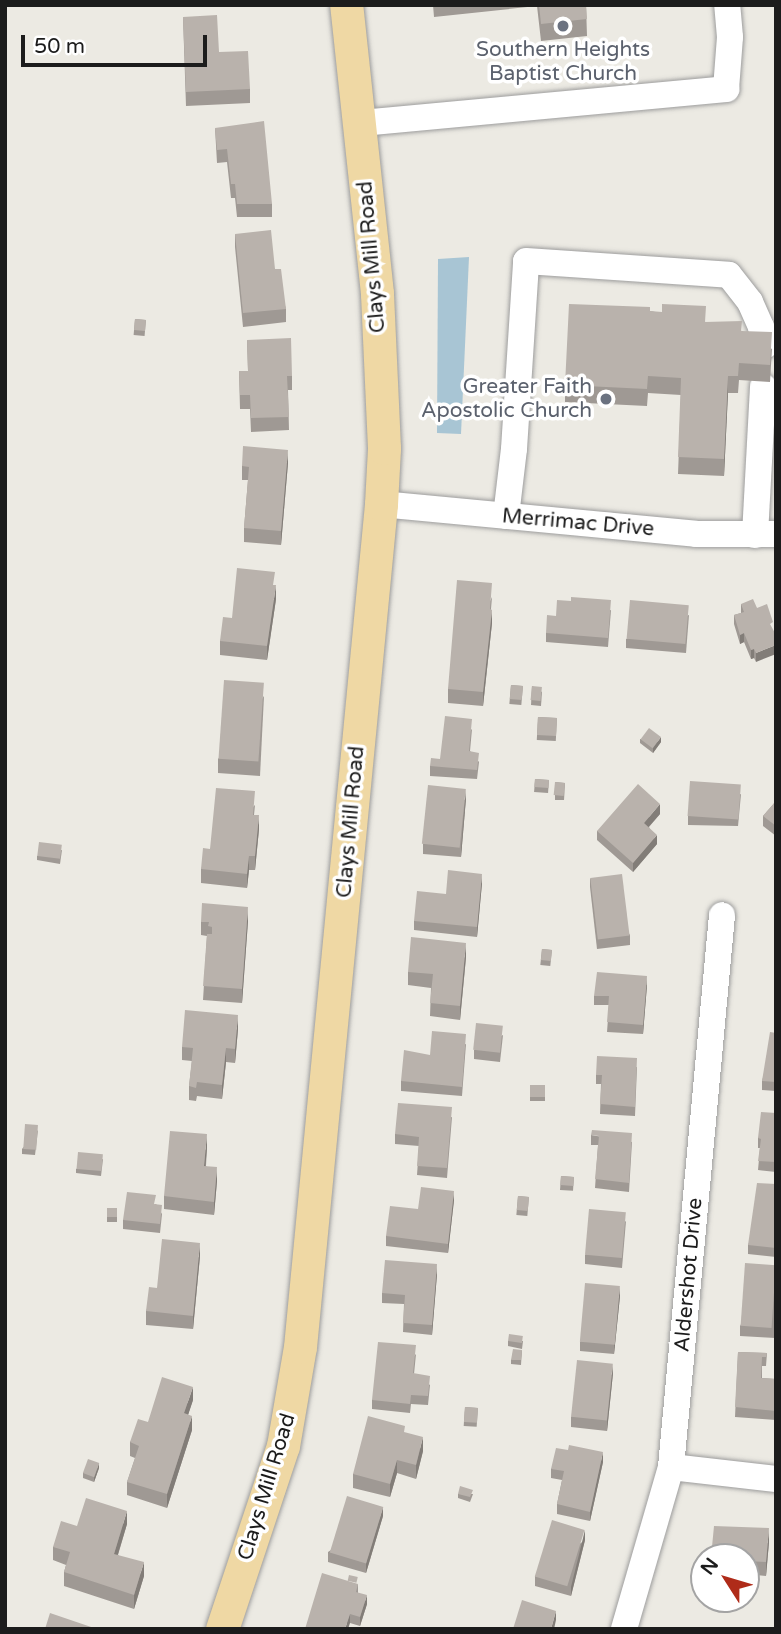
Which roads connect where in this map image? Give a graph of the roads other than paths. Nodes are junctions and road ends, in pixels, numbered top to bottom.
1 (346, 5) edge
2 (727, 5) edge
3 (361, 124) junction
4 (765, 346) edge
5 (763, 386) edge
6 (382, 503) junction
7 (506, 516) junction
8 (766, 535) edge
9 (722, 915) dead end
10 (671, 1467) junction
11 (776, 1479) edge
12 (222, 1629) edge
13 (624, 1629) edge

1 - 3 main road, Clays Mill Road
2 - 3 street
3 - 6 main road, Clays Mill Road
4 - 7 street
5 - 8 street
6 - 7 street, Merrimac Drive
6 - 12 main road, Clays Mill Road
7 - 8 street, Merrimac Drive
9 - 10 street, Aldershot Drive
10 - 11 street
10 - 13 street, Aldershot Drive

